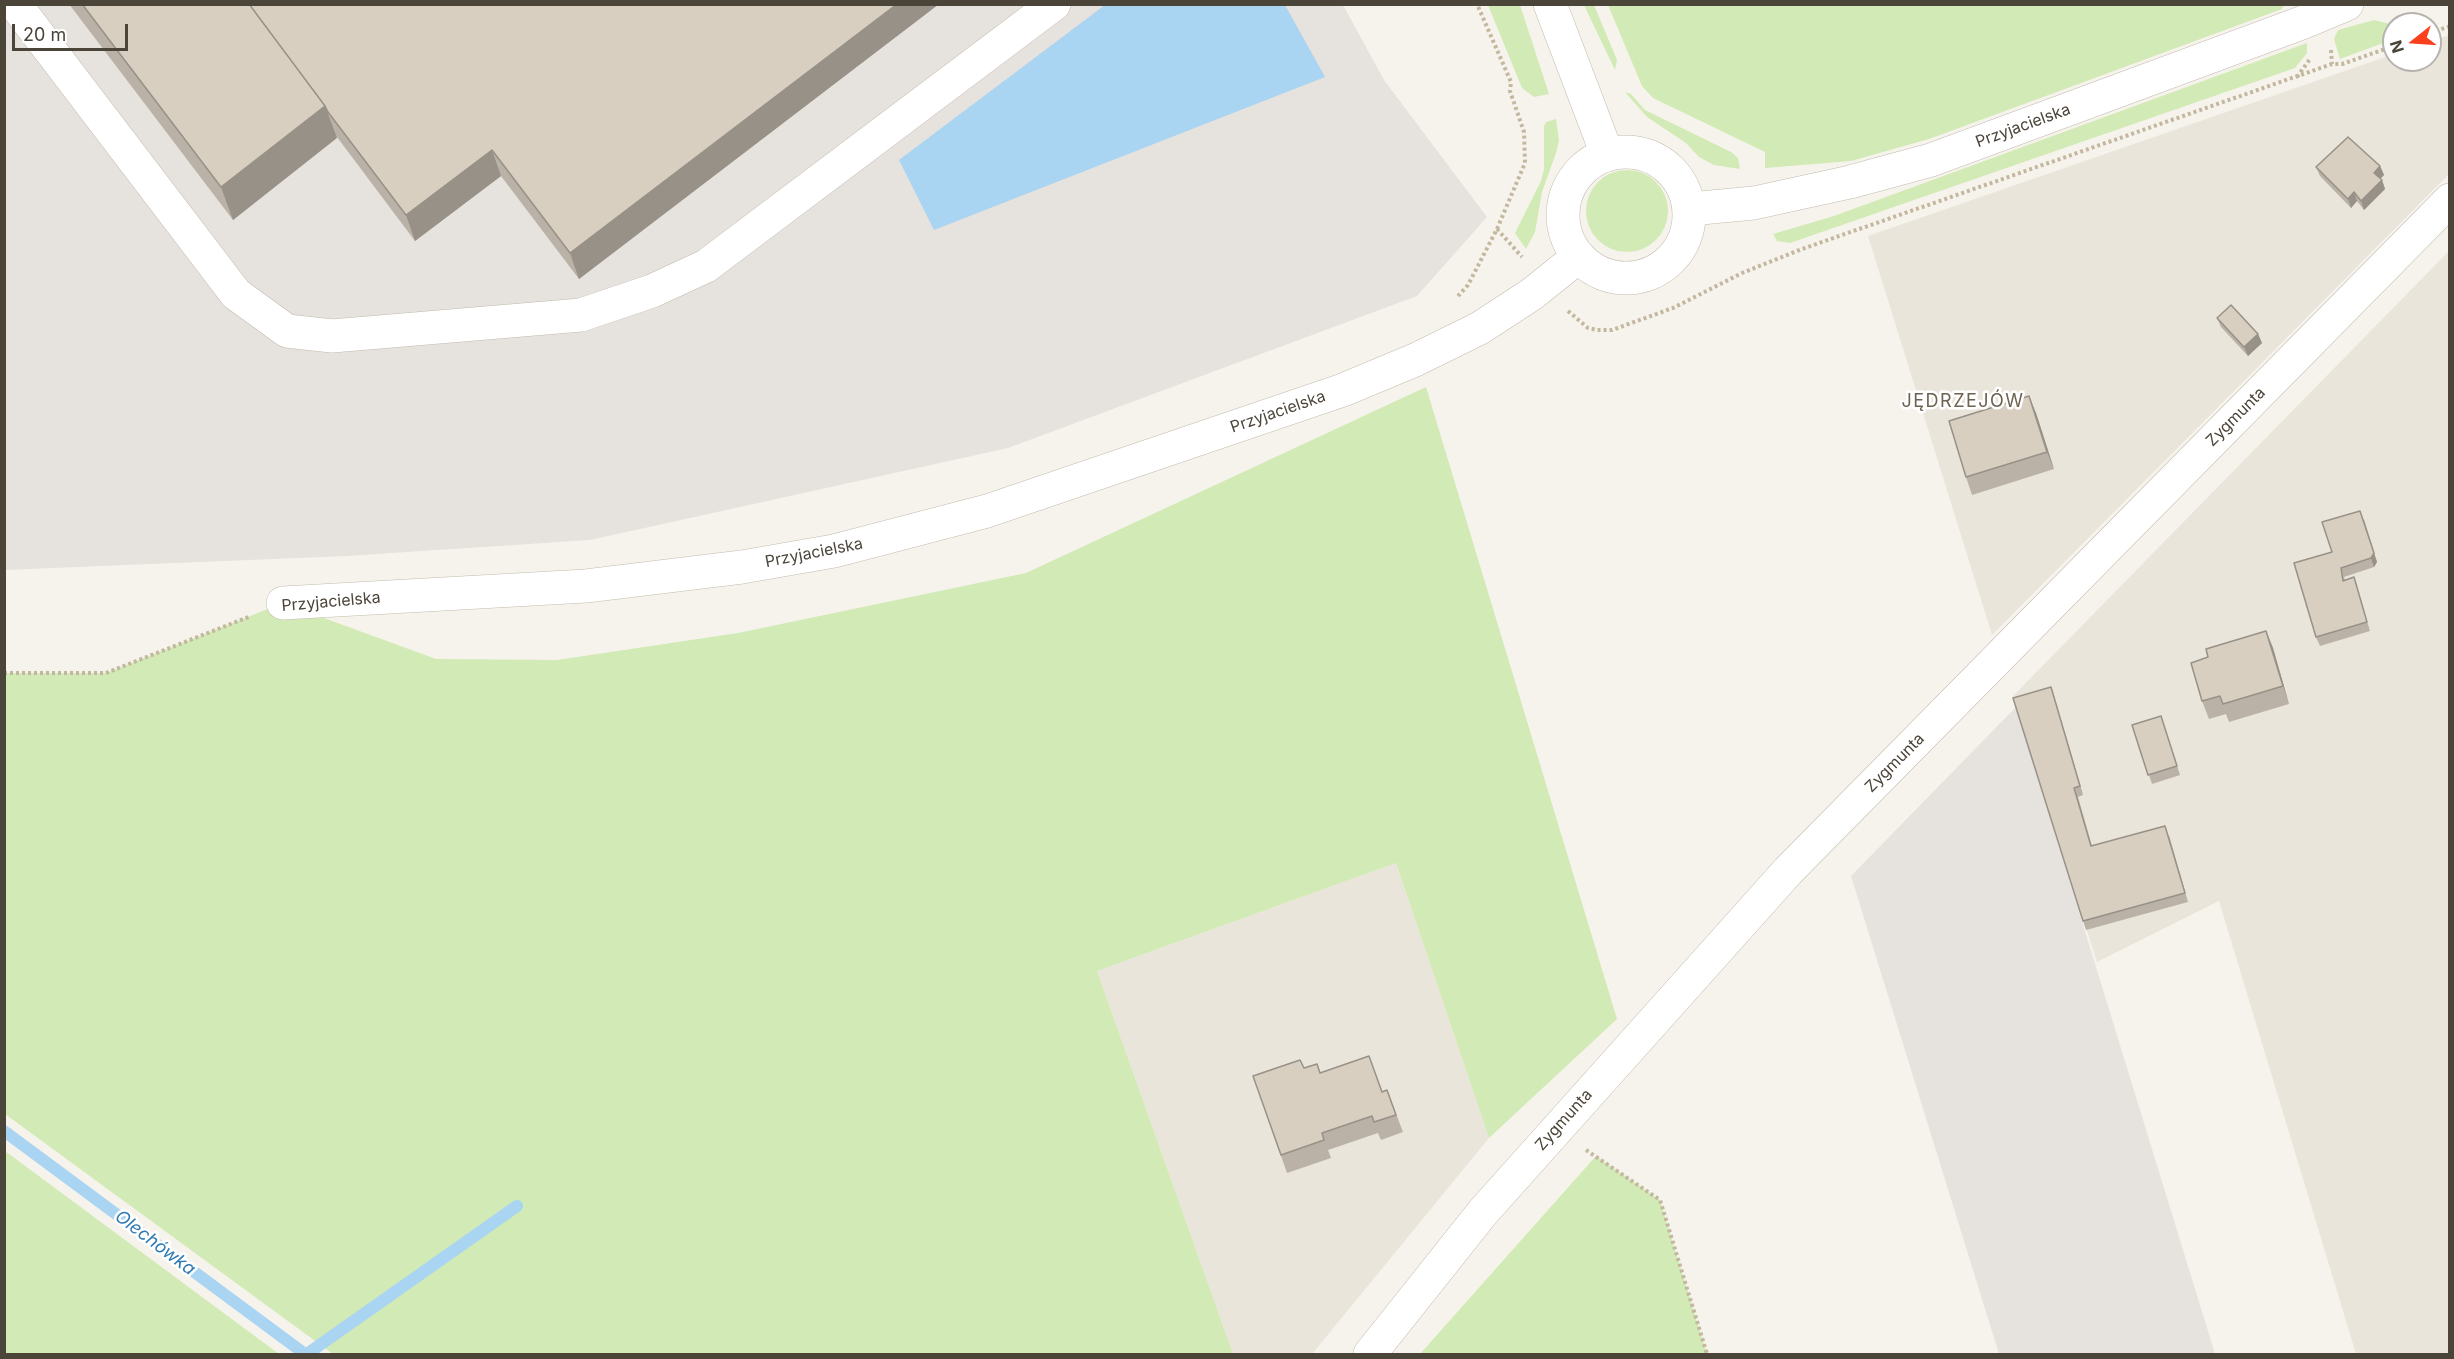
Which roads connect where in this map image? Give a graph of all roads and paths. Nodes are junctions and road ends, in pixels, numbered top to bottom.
1 (15, 4) edge
2 (1054, 4) edge
3 (1477, 4) edge
4 (1550, 4) edge
5 (2346, 4) edge
6 (2382, 50) edge
7 (1607, 153) junction
8 (2450, 200) edge
9 (1690, 208) junction
10 (1578, 257) junction
11 (1454, 300) dead end
12 (1566, 309) dead end
13 (283, 603) joint
14 (4, 673) edge
15 (1556, 1129) junction
16 (1370, 1354) edge
17 (1707, 1354) edge

1 - 2 street
3 - 11 path
4 - 7 street
5 - 9 street, Przyjacielska
6 - 12 path
7 - 9 street
7 - 10 street
8 - 15 street, Zygmunta
9 - 10 street
10 - 13 street, Przyjacielska
13 - 14 path, Przyjacielska
15 - 16 street, Zygmunta
15 - 17 path

